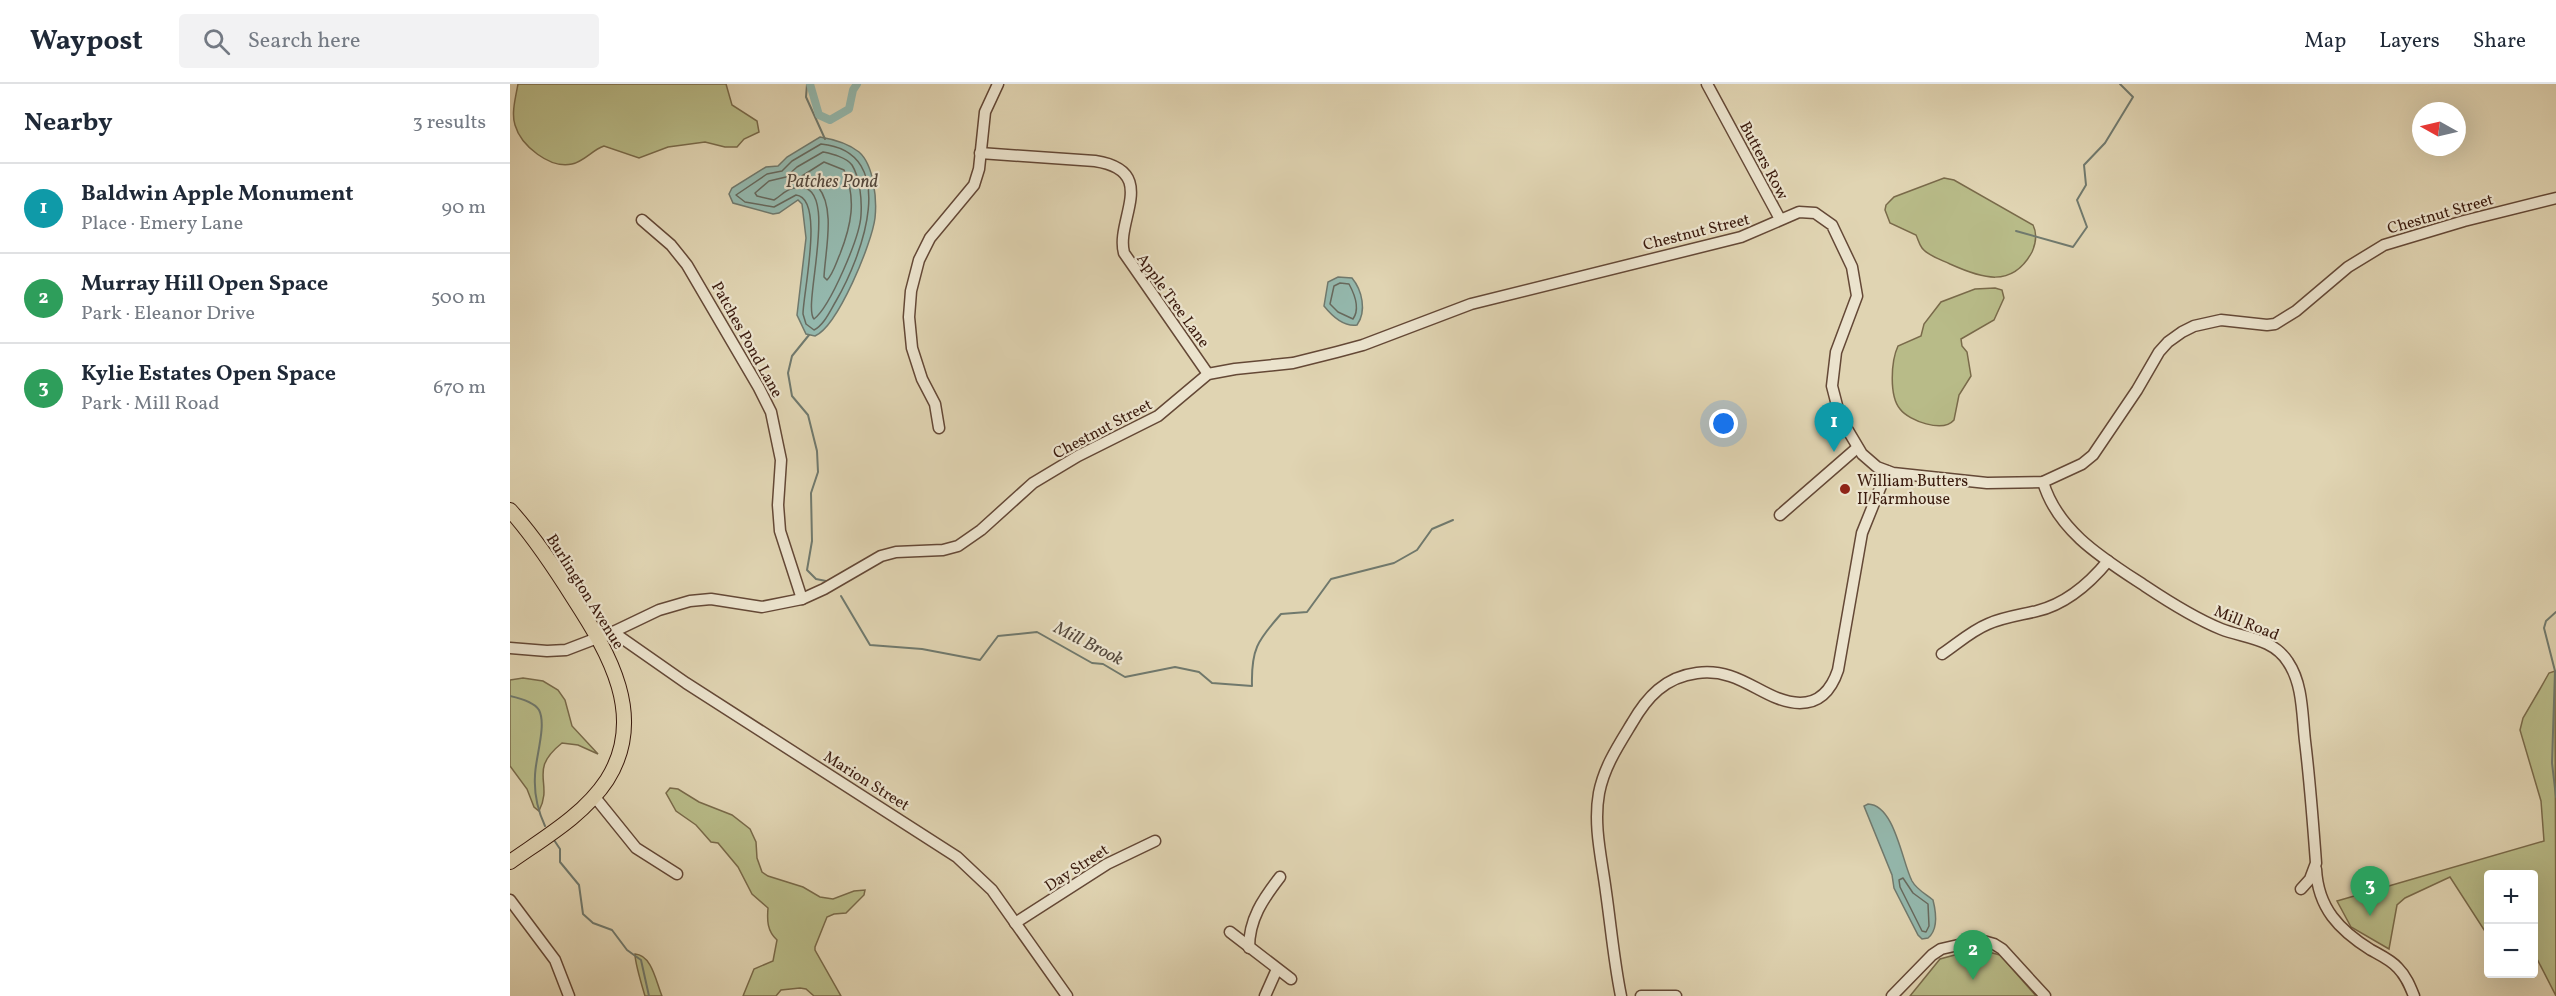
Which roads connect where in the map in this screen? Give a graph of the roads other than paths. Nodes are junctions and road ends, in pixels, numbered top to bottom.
1 (998, 84) edge
2 (1707, 84) edge
3 (980, 153) junction
4 (2556, 198) edge
5 (1780, 219) junction
6 (642, 220) dead end
7 (1208, 374) junction
8 (939, 428) dead end
9 (1857, 448) junction
10 (1887, 471) junction
11 (2043, 482) junction
12 (510, 510) edge
13 (1780, 515) dead end
14 (2108, 561) junction
15 (802, 599) junction
16 (613, 632) junction
17 (598, 638) junction
18 (510, 648) edge
19 (1942, 654) dead end
20 (594, 796) junction
21 (1155, 841) dead end
22 (510, 862) edge
23 (2316, 863) junction
24 (677, 874) dead end
25 (1280, 877) dead end
26 (2301, 889) dead end
27 (510, 900) edge
28 (1015, 923) junction
29 (1230, 932) dead end
30 (1249, 948) junction
31 (1276, 969) junction
32 (1291, 979) dead end
33 (569, 996) edge
34 (1067, 996) edge
35 (1265, 996) edge
36 (1621, 996) edge
37 (1641, 996) edge
38 (1676, 996) edge
39 (1892, 996) edge
40 (2045, 996) edge
41 (2415, 996) edge

1 - 3 street
2 - 5 street, Butters Row
3 - 7 street, Apple Tree Lane
3 - 8 street
4 - 11 street, Chestnut Street
5 - 7 street, Chestnut Street
5 - 9 street, Chestnut Street
6 - 15 street, Patches Pond Lane
7 - 15 street, Chestnut Street
9 - 10 street, Chestnut Street
9 - 13 street
10 - 11 street, Chestnut Street
10 - 36 street
11 - 14 street, Mill Road
12 - 17 main road, Burlington Avenue
14 - 19 street
14 - 23 street, Mill Road
15 - 16 street, Chestnut Street
16 - 17 street, Chestnut Street
16 - 28 street, Marion Street
17 - 18 street, Chestnut Street
17 - 20 main road, Burlington Avenue
20 - 22 main road, Burlington Avenue
20 - 24 street
21 - 28 street, Day Street
23 - 26 street
23 - 41 street, Mill Road
25 - 30 street
27 - 33 street
28 - 34 street, Marion Street
29 - 30 street
30 - 31 street
31 - 32 street
31 - 35 street
37 - 38 street
39 - 40 street

